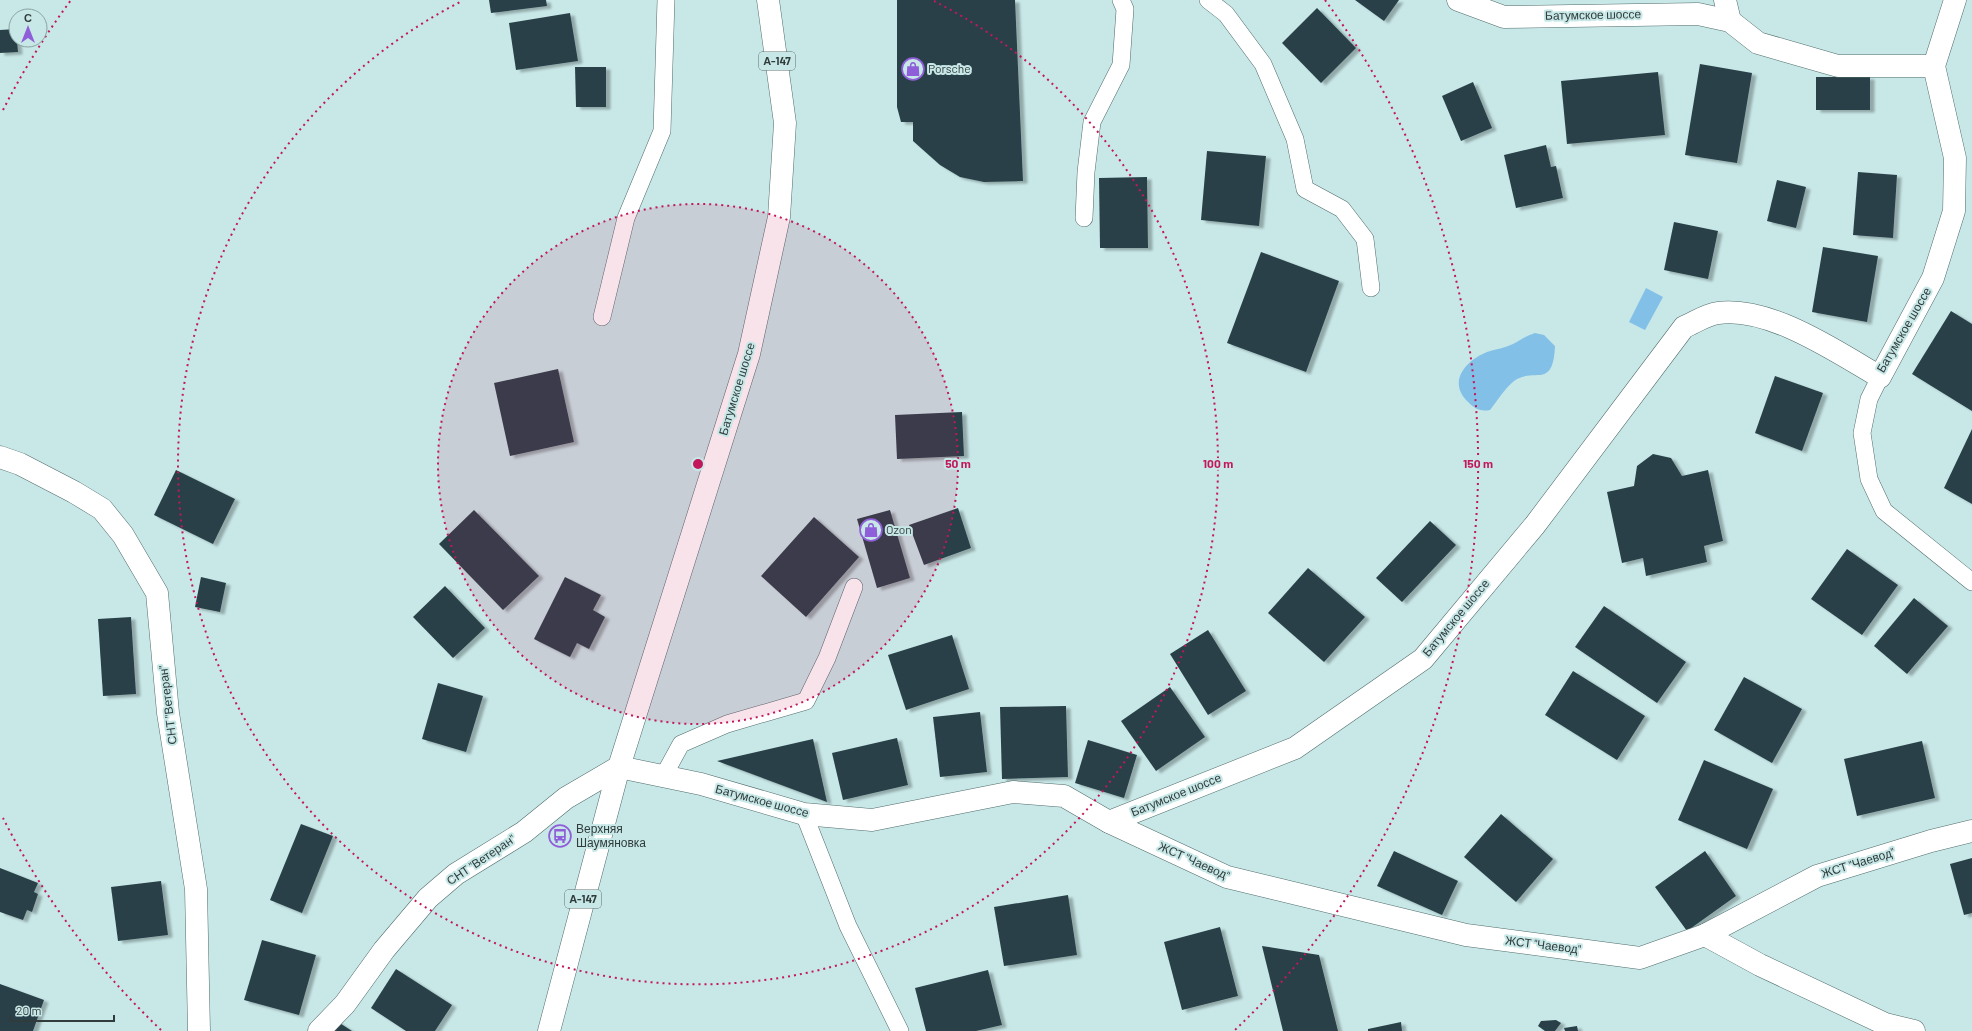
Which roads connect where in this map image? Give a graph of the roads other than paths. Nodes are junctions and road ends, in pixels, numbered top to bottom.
1 (666, 0) edge
2 (768, 0) edge
3 (1121, 0) edge
4 (1208, 0) edge
5 (1458, 0) edge
6 (1955, 0) edge
7 (1727, 10) edge
8 (1934, 66) junction
9 (1084, 218) dead end
10 (1371, 288) dead end
11 (602, 317) dead end
12 (1880, 377) junction
13 (0, 457) edge
14 (1972, 582) edge
15 (854, 587) dead end
16 (619, 768) junction
17 (663, 777) junction
18 (804, 814) junction
19 (1109, 822) junction
20 (1972, 831) edge
21 (1705, 935) junction
22 (199, 1031) edge
23 (318, 1031) edge
24 (549, 1031) edge
25 (900, 1031) edge
26 (1914, 1031) edge

1 - 11 lane
2 - 16 main road, Батумское шоссе / А-147
3 - 9 lane
4 - 10 lane
5 - 7 main road, Батумское шоссе
6 - 8 main road
7 - 8 main road, Батумское шоссе
8 - 12 main road, Батумское шоссе
12 - 14 lane
12 - 19 main road, Батумское шоссе
13 - 22 main road, СНТ "Ветеран"
15 - 17 lane
16 - 17 main road, Батумское шоссе
16 - 23 main road, СНТ "Ветеран"
16 - 24 main road, Батумское шоссе / А-147
17 - 18 main road, Батумское шоссе
18 - 19 main road, Батумское шоссе
18 - 25 lane
19 - 21 main road, ЖСТ "Чаевод"
20 - 21 main road, ЖСТ "Чаевод"
21 - 26 main road

